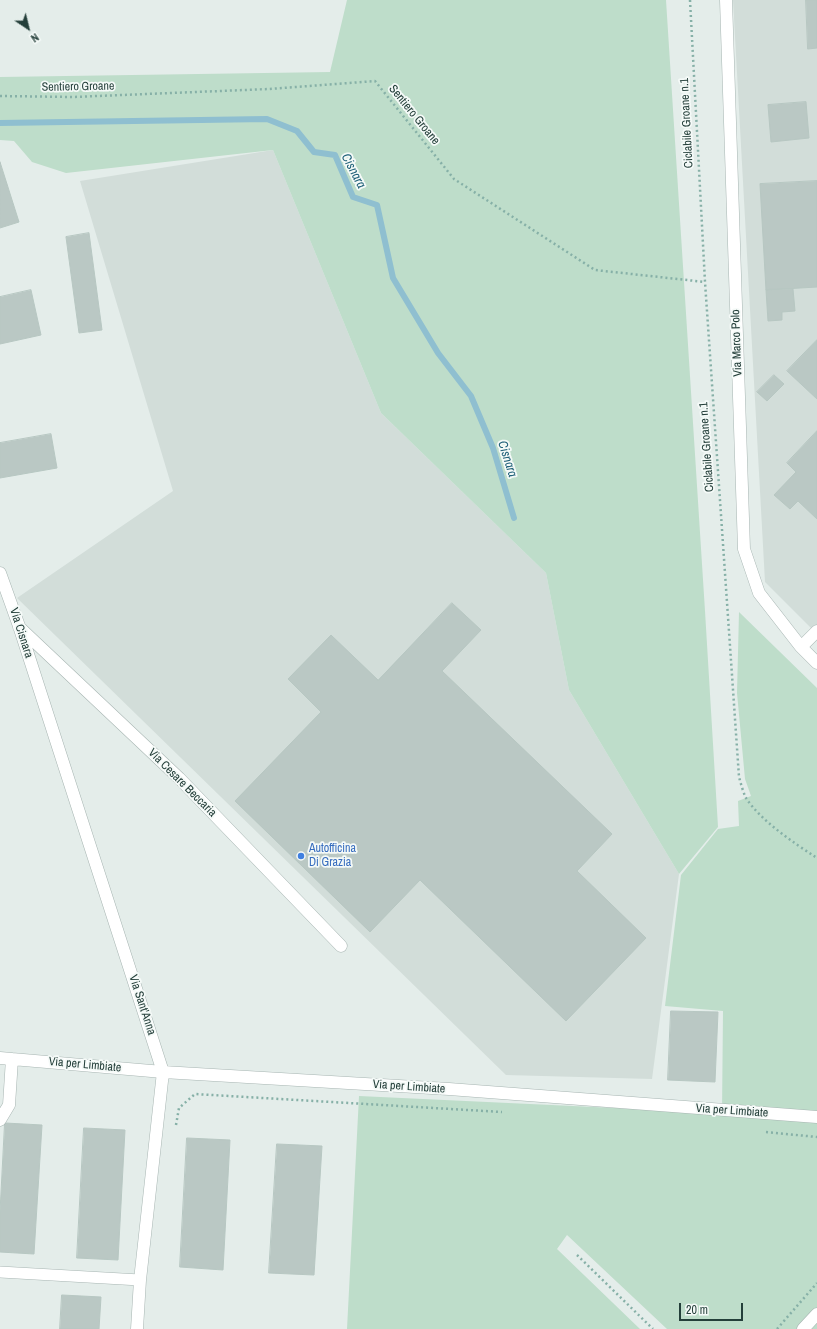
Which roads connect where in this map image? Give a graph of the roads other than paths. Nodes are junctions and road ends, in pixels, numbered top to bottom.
1 (726, 0) edge
2 (0, 573) edge
3 (19, 626) junction
4 (817, 631) edge
5 (801, 647) junction
6 (817, 662) edge
7 (40, 692) joint
8 (341, 946) dead end
9 (6, 1059) edge
10 (163, 1072) junction
11 (817, 1117) edge
12 (0, 1120) edge
13 (0, 1272) edge
14 (140, 1280) junction
15 (817, 1314) edge
16 (137, 1329) edge
17 (803, 1329) edge

1 - 5 street, Via Marco Polo
2 - 3 street, Via Cisnara
3 - 7 street, Via Cisnara
3 - 8 street, Via Cesare Beccaria
4 - 5 street
5 - 6 street, Via Marco Polo
7 - 10 street, Via Sant'Anna
9 - 10 street, Via per Limbiate
9 - 12 street
10 - 11 street, Via per Limbiate
10 - 14 street, Via Sant'Anna
13 - 14 lane
14 - 16 street, Via Sant'Anna
15 - 17 street

